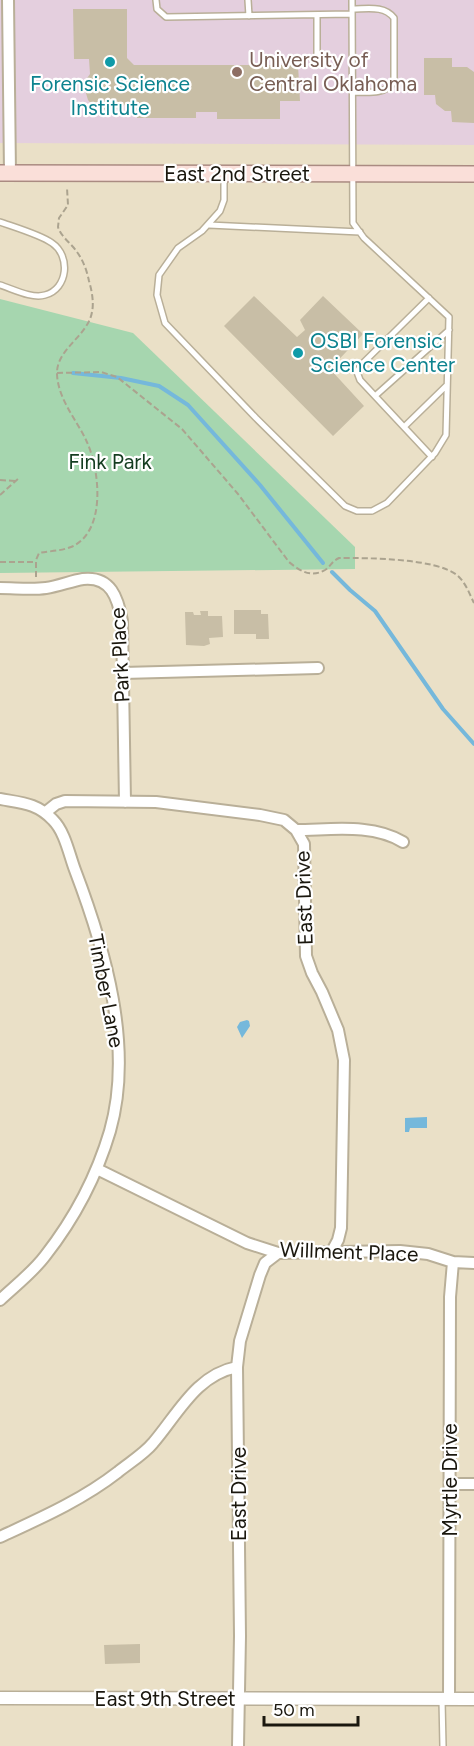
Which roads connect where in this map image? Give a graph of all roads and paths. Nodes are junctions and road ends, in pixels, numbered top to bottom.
1 (8, 0) edge
2 (156, 0) edge
3 (248, 0) edge
4 (352, 0) edge
5 (352, 12) junction
6 (317, 15) junction
7 (249, 16) junction
8 (317, 57) dead end
9 (352, 92) junction
10 (5, 173) edge
11 (67, 173) junction
12 (352, 174) junction
13 (474, 174) edge
14 (225, 175) junction
15 (0, 222) edge
16 (208, 225) junction
17 (360, 232) junction
18 (0, 285) edge
19 (429, 298) junction
20 (449, 330) junction
21 (57, 373) junction
22 (447, 386) junction
23 (375, 396) junction
24 (404, 428) junction
25 (432, 457) junction
26 (0, 480) edge
27 (0, 495) edge
28 (0, 562) edge
29 (36, 562) junction
30 (0, 588) edge
31 (36, 588) junction
32 (474, 603) edge
33 (318, 668) dead end
34 (123, 673) junction
35 (0, 799) edge
36 (125, 802) junction
37 (46, 812) junction
38 (296, 830) junction
39 (403, 842) dead end
40 (97, 1169) junction
41 (278, 1253) junction
42 (331, 1253) junction
43 (453, 1262) junction
44 (474, 1263) edge
45 (0, 1300) edge
46 (237, 1367) junction
47 (450, 1484) junction
48 (474, 1484) edge
49 (0, 1537) edge
50 (0, 1698) edge
51 (240, 1699) junction
52 (445, 1699) junction
53 (474, 1699) edge
54 (238, 1746) edge
55 (443, 1746) edge

1 - 10 street
2 - 7 lane
3 - 7 lane
4 - 5 lane
5 - 6 lane
5 - 9 lane
5 - 9 lane
6 - 7 lane
6 - 8 lane
9 - 12 lane
10 - 11 main road, East 2nd Street
11 - 14 main road, East 2nd Street
11 - 21 path
12 - 13 main road, East 2nd Street
12 - 14 main road, East 2nd Street
12 - 17 lane
14 - 16 lane
15 - 18 lane
16 - 17 lane
16 - 25 lane
17 - 19 lane
19 - 20 lane
19 - 23 lane
20 - 22 lane
20 - 23 lane
21 - 29 path
21 - 32 path
22 - 24 lane
22 - 25 lane
23 - 24 lane
24 - 25 lane
26 - 27 path
28 - 29 path
29 - 31 path
30 - 31 street, Park Place
31 - 34 street, Park Place
33 - 34 street
34 - 36 street, Park Place
35 - 37 street
36 - 37 street, East Drive
36 - 38 street, East Drive
37 - 40 street, Timber Lane
38 - 39 street
38 - 42 street, East Drive
40 - 41 street, Willment Place
40 - 45 street, Timber Lane
41 - 42 street, Willment Place
41 - 46 street, East Drive
42 - 43 street, Willment Place
43 - 44 street, Willment Place
43 - 47 street, Myrtle Drive
46 - 49 street
46 - 51 street, East Drive
47 - 48 street
47 - 52 street, Myrtle Drive
50 - 51 street, East 9th Street
51 - 52 street, East 9th Street
51 - 54 street, East Drive
52 - 53 street, East 9th Street
52 - 55 lane

